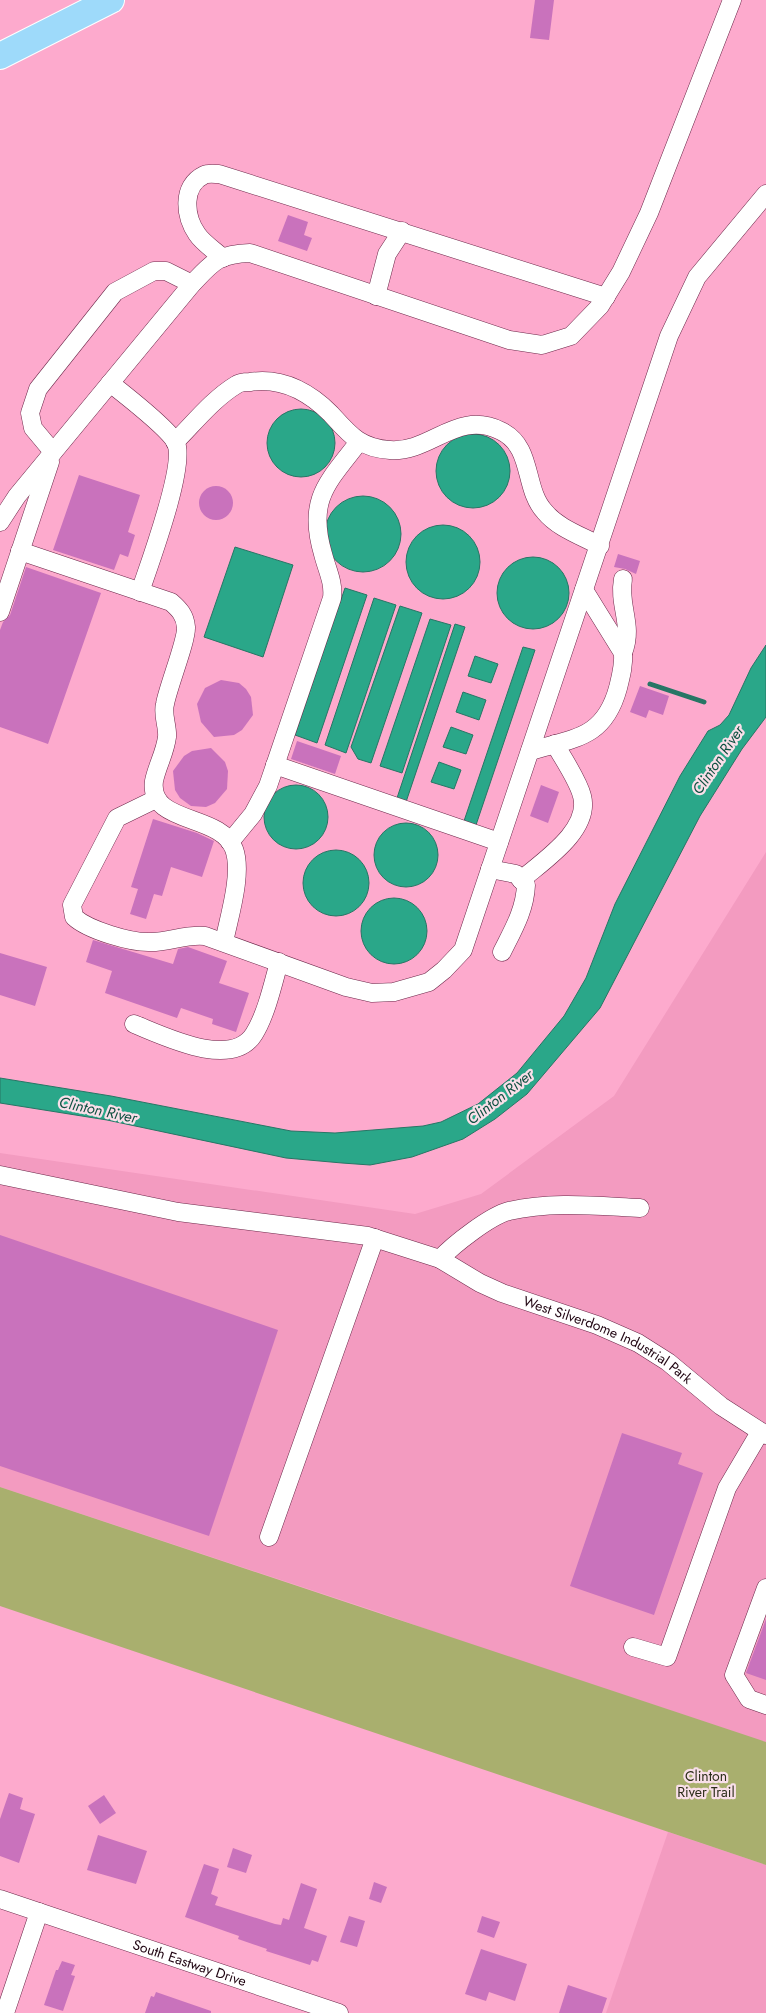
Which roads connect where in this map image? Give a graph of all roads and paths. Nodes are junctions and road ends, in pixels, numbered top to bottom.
1 (111, 0) edge
2 (732, 0) edge
3 (0, 56) edge
4 (766, 194) edge
5 (402, 231) junction
6 (223, 258) junction
7 (192, 284) junction
8 (376, 296) junction
9 (606, 297) junction
10 (110, 382) junction
11 (176, 442) junction
12 (358, 443) junction
13 (53, 452) junction
14 (0, 522) edge
15 (600, 546) junction
16 (20, 551) junction
17 (622, 579) dead end
18 (584, 590) junction
19 (140, 592) junction
20 (0, 612) edge
21 (623, 653) junction
22 (555, 744) junction
23 (530, 752) junction
24 (275, 765) junction
25 (156, 799) junction
26 (230, 842) junction
27 (499, 842) junction
28 (490, 869) junction
29 (522, 880) junction
30 (224, 942) junction
31 (502, 952) dead end
32 (280, 962) junction
33 (134, 1024) dead end
34 (0, 1175) edge
35 (640, 1208) dead end
36 (374, 1238) junction
37 (440, 1259) junction
38 (763, 1434) edge
39 (269, 1537) dead end
40 (766, 1588) edge
41 (634, 1647) dead end
42 (766, 1705) edge
43 (0, 1898) edge
44 (39, 1912) junction
45 (5, 2013) edge
46 (340, 2013) edge

1 - 3 highway
2 - 9 street
4 - 15 street
5 - 6 street
5 - 8 street
5 - 9 street
6 - 7 street
6 - 8 street
7 - 10 street
7 - 13 street
8 - 9 street
10 - 11 street
10 - 13 street
11 - 12 street
11 - 19 street
12 - 15 street
12 - 24 street
13 - 14 street
13 - 16 street
15 - 18 street
16 - 19 street
16 - 20 street
17 - 21 street
18 - 21 street
18 - 23 street
19 - 25 street
21 - 22 street
22 - 23 street
22 - 29 street
23 - 27 street
24 - 26 street
24 - 27 street
25 - 26 street
25 - 30 street
26 - 30 street
27 - 28 street
28 - 29 street
28 - 32 street
29 - 31 street
30 - 32 street
32 - 33 street
34 - 36 street, West Silverdome Industrial Park
35 - 37 street
36 - 37 street, West Silverdome Industrial Park
36 - 39 street
37 - 38 street, West Silverdome Industrial Park
38 - 41 street
40 - 42 street
43 - 44 street, South Eastway Drive
44 - 45 street
44 - 46 street, South Eastway Drive

